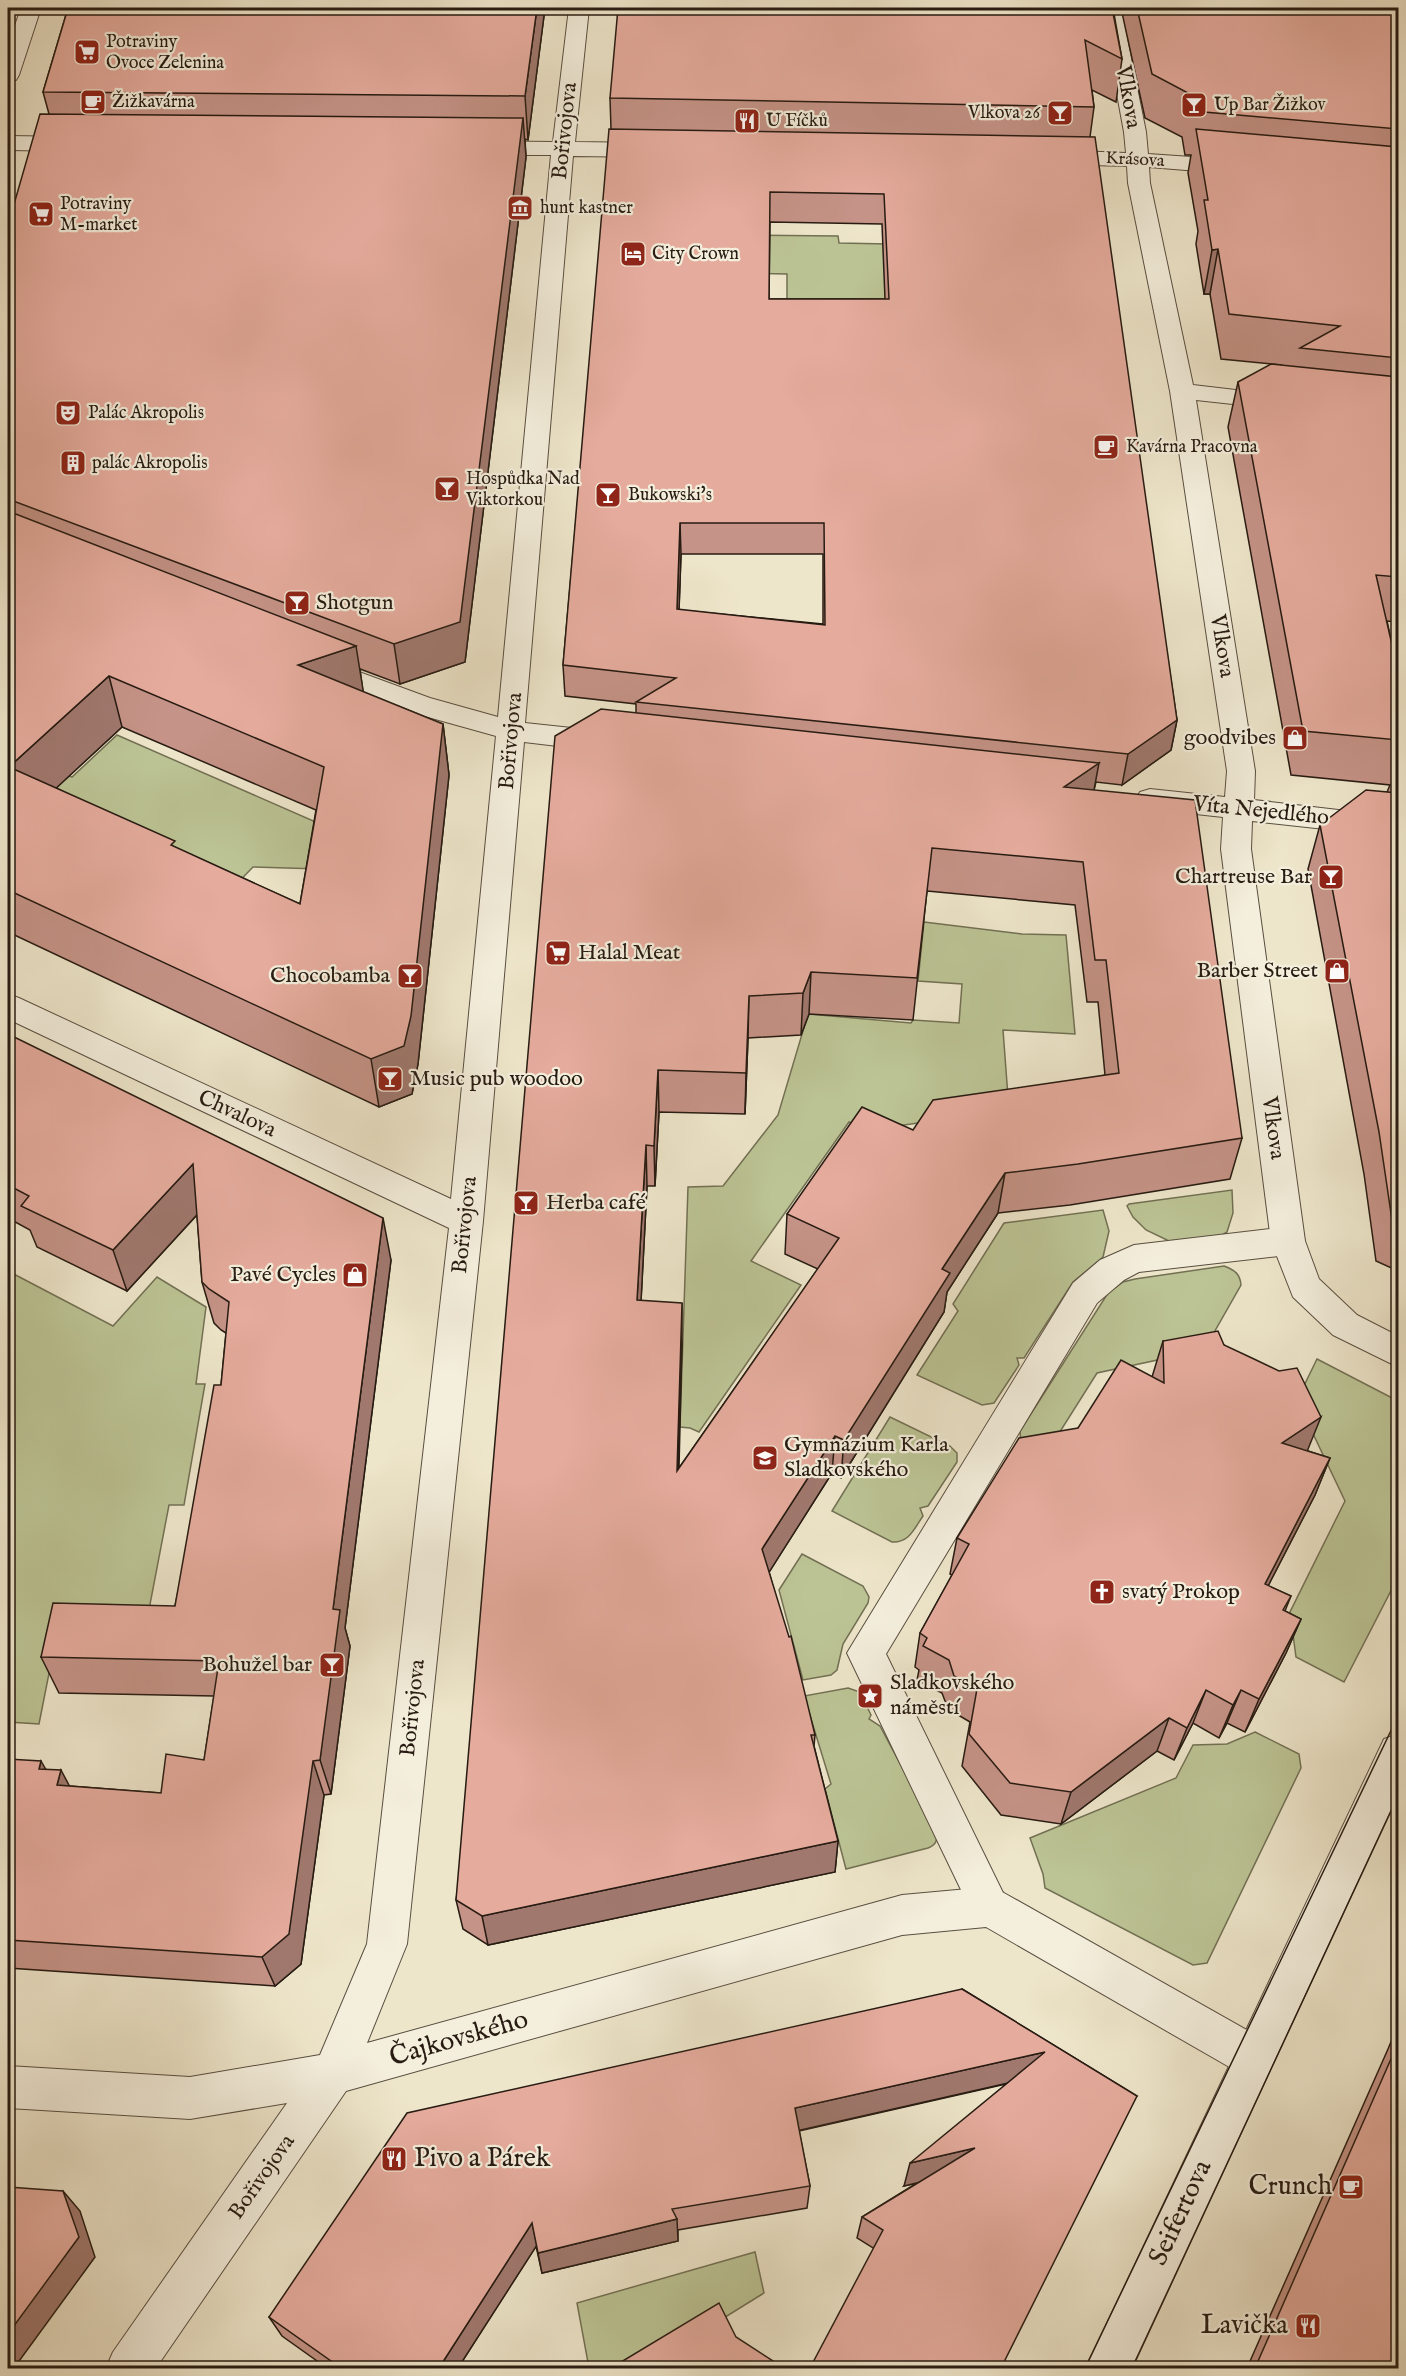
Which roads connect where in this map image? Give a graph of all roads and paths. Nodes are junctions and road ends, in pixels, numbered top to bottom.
1 (31, 8) edge
2 (579, 8) edge
3 (1111, 8) edge
4 (12, 52) edge
5 (8, 75) edge
6 (8, 143) edge
7 (91, 144) edge
8 (461, 148) edge
9 (562, 148) junction
10 (669, 150) edge
11 (1035, 156) edge
12 (1137, 160) junction
13 (1251, 168) edge
14 (1182, 391) junction
15 (1305, 404) edge
16 (297, 657) edge
17 (512, 731) junction
18 (632, 744) edge
19 (1127, 796) edge
20 (1237, 808) junction
21 (1398, 827) edge
22 (8, 1006) edge
23 (466, 1221) junction
24 (1288, 1241) junction
25 (1398, 1352) edge
26 (1398, 1752) edge
27 (990, 1907) junction
28 (1253, 2057) junction
29 (333, 2074) junction
30 (8, 2087) edge
31 (129, 2368) edge
32 (1109, 2368) edge

1 - 4 street
2 - 9 street, Bořivojova
3 - 12 street, Vlkova
4 - 5 street
6 - 7 street
8 - 9 street
9 - 10 street
9 - 17 street, Bořivojova
11 - 12 street, Krásova
12 - 13 street, Krásova
12 - 14 street, Vlkova
14 - 15 street
14 - 20 street, Vlkova
16 - 17 street
17 - 18 street
17 - 23 street, Bořivojova
19 - 20 street, Víta Nejedlého
20 - 21 street, Víta Nejedlého
20 - 24 street, Vlkova
22 - 23 street, Chvalova
23 - 29 street, Bořivojova
24 - 25 street, Vlkova
24 - 27 street
26 - 28 street
27 - 28 street
27 - 29 street, Čajkovského
28 - 32 street, Seifertova
29 - 30 street, Čajkovského
29 - 31 street, Bořivojova

